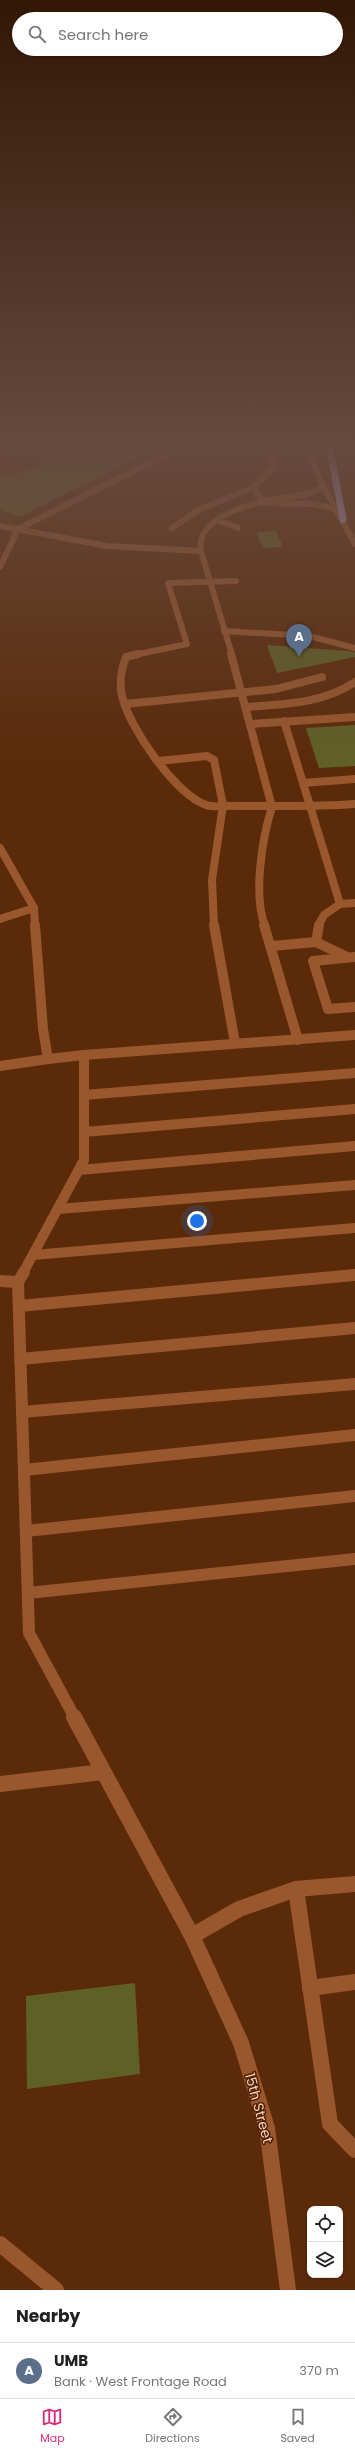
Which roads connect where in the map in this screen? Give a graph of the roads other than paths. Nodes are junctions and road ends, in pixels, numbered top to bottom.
1 (8, 551) edge
2 (200, 551) edge
3 (0, 567) edge
4 (236, 581) dead end
5 (210, 583) junction
6 (224, 631) junction
7 (355, 648) edge
8 (322, 677) dead end
9 (355, 682) edge
10 (243, 692) junction
11 (125, 704) junction
12 (247, 706) junction
13 (355, 717) edge
14 (284, 721) junction
15 (252, 724) junction
16 (159, 761) junction
17 (355, 779) edge
18 (302, 783) junction
19 (355, 804) edge
20 (223, 806) junction
21 (272, 807) junction
22 (309, 807) junction
23 (0, 848) edge
24 (355, 903) edge
25 (340, 904) junction
26 (34, 908) junction
27 (0, 919) edge
28 (316, 942) junction
29 (272, 946) junction
30 (352, 957) edge
31 (355, 1007) edge
32 (355, 1035) edge
33 (298, 1040) junction
34 (235, 1042) junction
35 (84, 1056) junction
36 (48, 1060) junction
37 (0, 1066) edge
38 (355, 1073) edge
39 (84, 1095) junction
40 (355, 1109) edge
41 (84, 1132) junction
42 (355, 1146) edge
43 (79, 1170) junction
44 (355, 1185) edge
45 (58, 1209) junction
46 (355, 1228) edge
47 (33, 1255) junction
48 (355, 1275) edge
49 (0, 1282) edge
50 (18, 1282) junction
51 (19, 1306) junction
52 (355, 1328) edge
53 (20, 1359) junction
54 (355, 1384) edge
55 (22, 1412) junction
56 (355, 1435) edge
57 (24, 1470) junction
58 (355, 1496) edge
59 (26, 1531) junction
60 (355, 1559) edge
61 (28, 1593) junction
62 (103, 1772) junction
63 (0, 1784) edge
64 (355, 1884) edge
65 (296, 1889) junction
66 (192, 1936) junction
67 (355, 1982) edge
68 (310, 1988) junction
69 (355, 2150) edge
70 (0, 2244) edge
71 (56, 2290) edge
72 (288, 2290) edge

1 - 3 street
2 - 5 street
4 - 5 street
5 - 6 street
5 - 11 street
6 - 7 street
6 - 10 street
8 - 10 street
9 - 12 street
10 - 11 street
10 - 12 street
11 - 16 street
12 - 15 street
13 - 14 street
14 - 15 street
14 - 18 street
15 - 21 street
16 - 20 street
16 - 20 street
17 - 18 street
18 - 22 street
19 - 22 street
20 - 21 street
20 - 34 street
21 - 22 street
21 - 29 street
22 - 25 street
23 - 26 street
24 - 25 street
25 - 28 street
26 - 27 street
26 - 36 street
28 - 29 street
28 - 30 street
29 - 33 street
30 - 31 street
32 - 33 street
33 - 34 street
34 - 35 street
35 - 36 street
35 - 39 street
36 - 37 street
38 - 39 street
39 - 41 street
40 - 41 street
41 - 43 street
42 - 43 street
43 - 45 street
44 - 45 street
45 - 47 street
46 - 47 street
47 - 50 street
48 - 51 street
49 - 50 street
50 - 51 street, 15th Street
51 - 53 street, 15th Street
52 - 53 street
53 - 55 street, 15th Street
54 - 55 street
55 - 57 street, 15th Street
56 - 57 street
57 - 59 street, 15th Street
58 - 59 street
59 - 61 street, 15th Street
60 - 61 street
61 - 62 street, 15th Street
62 - 63 street
62 - 66 street, 15th Street
64 - 65 street
65 - 66 street
65 - 68 street
66 - 72 street, 15th Street
67 - 68 street
68 - 69 street
70 - 71 street

